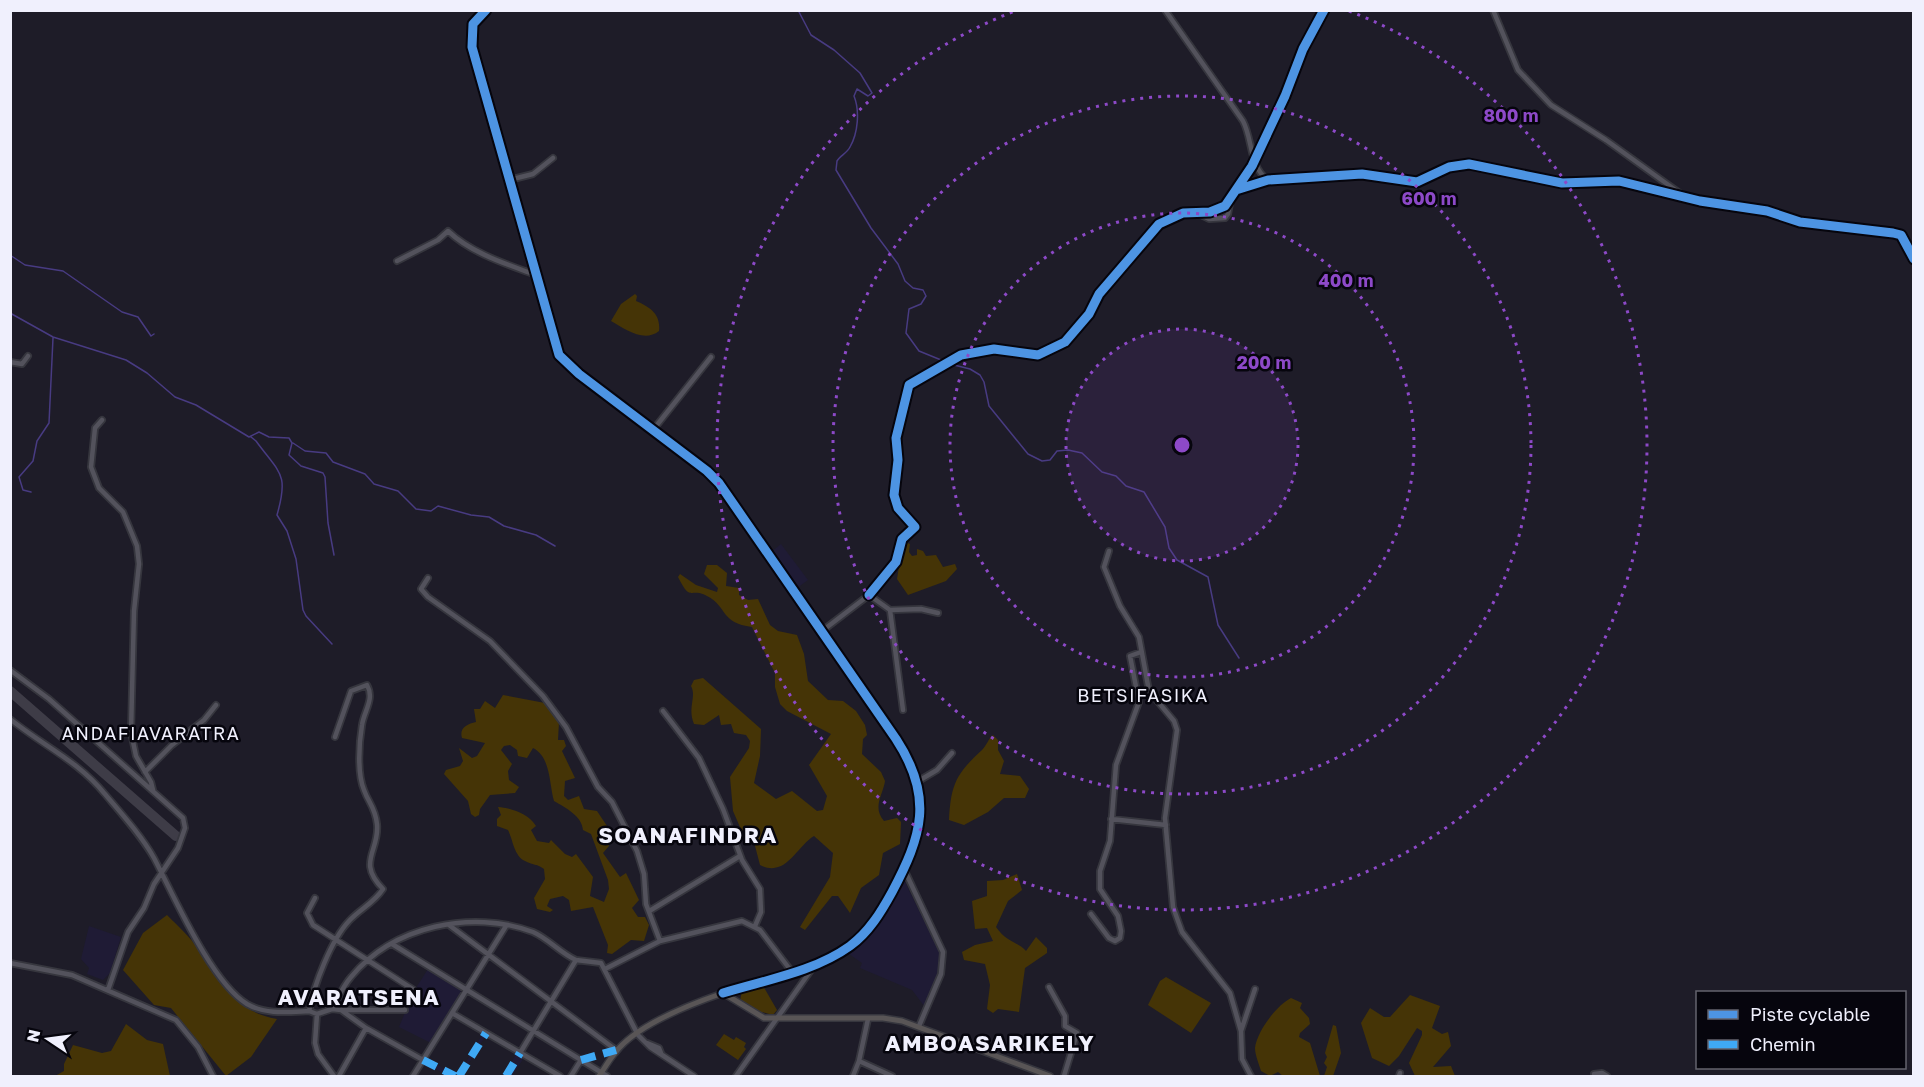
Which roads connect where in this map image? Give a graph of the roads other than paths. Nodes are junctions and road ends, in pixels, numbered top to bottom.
1 (486, 10) edge
2 (1165, 10) edge
3 (1324, 10) edge
4 (1493, 10) edge
5 (553, 158) dead end
6 (1254, 160) junction
7 (509, 180) junction
8 (1268, 180) junction
9 (1236, 190) junction
10 (1683, 195) junction
11 (1231, 197) junction
12 (1197, 212) junction
13 (1914, 259) edge
14 (397, 261) dead end
15 (536, 275) junction
16 (28, 356) dead end
17 (711, 357) dead end
18 (10, 362) edge
19 (102, 420) dead end
20 (653, 430) junction
21 (1109, 551) dead end
22 (428, 578) dead end
23 (869, 595) junction
24 (890, 609) junction
25 (938, 613) dead end
26 (822, 631) junction
27 (1141, 652) junction
28 (10, 670) edge
29 (216, 705) dead end
30 (663, 711) dead end
31 (903, 711) dead end
32 (10, 719) edge
33 (334, 737) dead end
34 (952, 753) dead end
35 (145, 772) junction
36 (915, 783) junction
37 (153, 791) junction
38 (1111, 819) junction
39 (1166, 825) junction
40 (740, 856) junction
41 (904, 869) junction
42 (161, 874) junction
43 (315, 898) dead end
44 (651, 910) dead end
45 (1091, 914) dead end
46 (449, 925) junction
47 (506, 926) junction
48 (755, 926) junction
49 (336, 941) junction
50 (660, 941) junction
51 (392, 944) junction
52 (488, 955) junction
53 (576, 960) junction
54 (366, 961) junction
55 (10, 963) edge
56 (815, 965) junction
57 (605, 969) junction
58 (792, 972) junction
59 (1049, 987) dead end
60 (739, 988) junction
61 (1256, 989) dead end
62 (108, 990) junction
63 (414, 990) dead end
64 (466, 991) junction
65 (723, 993) junction
66 (551, 1001) junction
67 (736, 1002) junction
68 (332, 1009) junction
69 (341, 1010) junction
70 (405, 1010) dead end
71 (309, 1011) junction
72 (452, 1013) junction
73 (316, 1014) junction
74 (868, 1018) junction
75 (777, 1019) junction
76 (919, 1026) junction
77 (366, 1028) junction
78 (533, 1031) junction
79 (1241, 1031) junction
80 (638, 1035) junction
81 (616, 1050) junction
82 (520, 1053) junction
83 (423, 1060) junction
84 (581, 1060) junction
85 (859, 1061) junction
86 (1594, 1074) dead end
87 (602, 1075) edge
88 (213, 1076) edge
89 (334, 1077) edge
90 (339, 1077) edge
91 (413, 1077) edge
92 (560, 1077) edge
93 (571, 1077) edge
94 (694, 1077) edge
95 (736, 1077) edge
96 (853, 1077) edge
97 (892, 1077) edge
98 (1050, 1077) edge
99 (1064, 1077) edge
100 (1251, 1077) edge
101 (1607, 1077) edge

1 - 7 street
2 - 6 street
3 - 6 street
4 - 10 street
5 - 7 street
6 - 8 street
6 - 9 street
7 - 15 street
8 - 9 street
8 - 10 street
9 - 11 street
10 - 13 street
11 - 12 street
11 - 12 street
12 - 23 street
14 - 15 street
15 - 20 street
16 - 18 street
17 - 20 street
19 - 35 street
20 - 26 street
21 - 27 street
22 - 50 street
23 - 24 street
23 - 26 street
24 - 25 street
24 - 31 street
26 - 36 street
27 - 38 street
27 - 39 street
28 - 37 street
29 - 35 street
30 - 40 street
32 - 42 street
33 - 49 street
34 - 36 street
35 - 37 street
36 - 41 street
37 - 42 street
38 - 39 street
38 - 45 street
39 - 79 street
40 - 44 street
40 - 48 street
41 - 56 street
41 - 76 street
42 - 62 street
42 - 71 street
43 - 49 street
46 - 47 street
46 - 51 street
46 - 52 street
47 - 52 street
47 - 53 street
48 - 50 street
48 - 58 street
49 - 54 street
49 - 71 street
50 - 57 street
51 - 54 street
51 - 64 street
52 - 64 street
52 - 66 street
53 - 57 street
53 - 66 street
54 - 63 street
54 - 68 street
55 - 62 street
56 - 58 street
56 - 75 street
57 - 80 street
58 - 60 street
59 - 99 street
60 - 65 street
60 - 67 street
61 - 79 street
62 - 88 street
64 - 72 street
64 - 78 street
65 - 67 main road
65 - 80 main road
66 - 78 street
66 - 81 street
67 - 75 main road
68 - 69 street
68 - 73 street
69 - 70 street
69 - 77 street
71 - 73 street
72 - 82 street
72 - 83 street
73 - 89 street
74 - 75 main road
74 - 76 main road
74 - 85 street
75 - 95 street
76 - 98 main road
77 - 83 street
77 - 90 street
78 - 82 street
78 - 84 street
79 - 100 street
80 - 81 main road
80 - 94 street
81 - 87 main road
82 - 92 street
83 - 91 street
84 - 87 street
84 - 93 street
85 - 96 street
85 - 97 street
86 - 101 street

